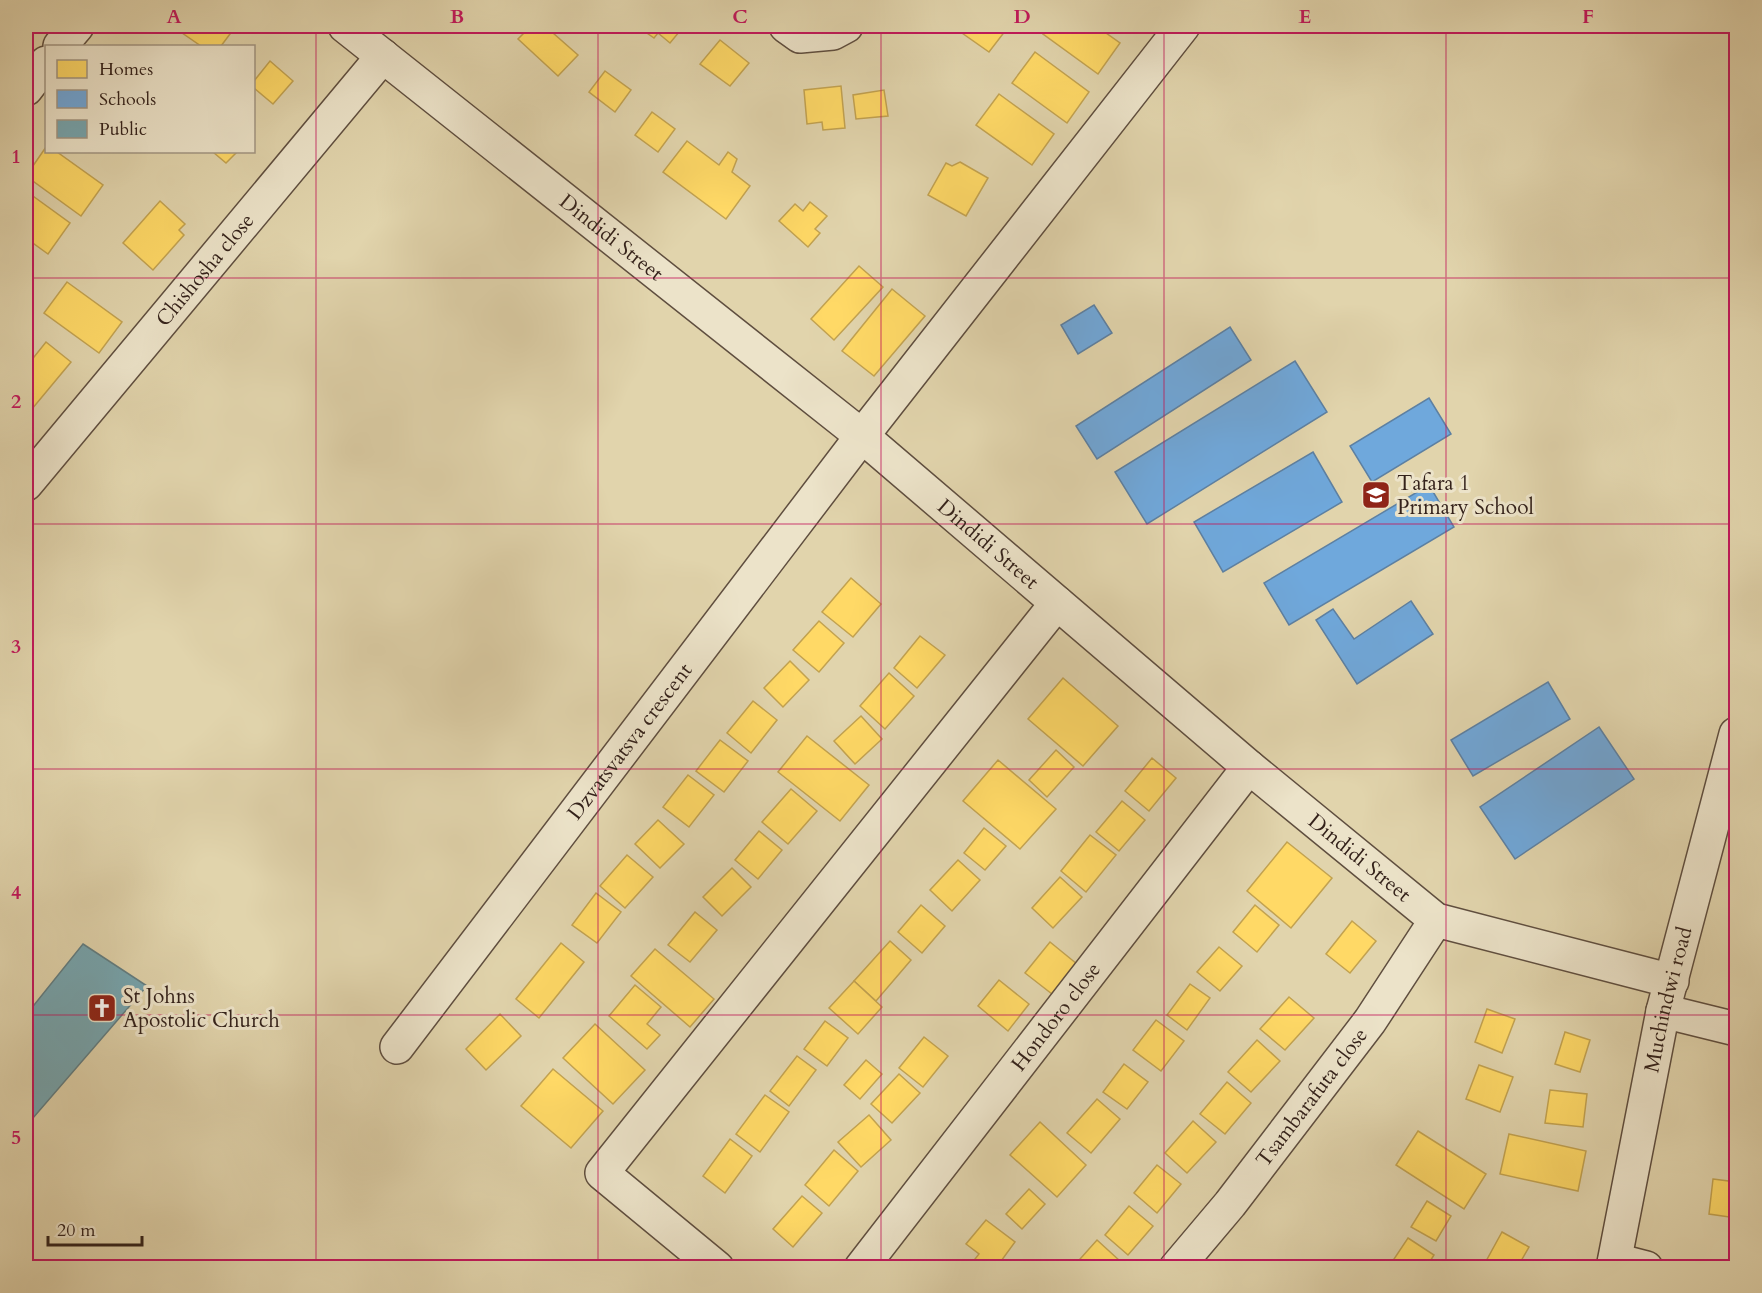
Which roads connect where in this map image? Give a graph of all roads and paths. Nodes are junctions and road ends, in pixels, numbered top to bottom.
1 (77, 26) edge
2 (345, 26) edge
3 (786, 26) edge
4 (846, 26) edge
5 (1183, 26) edge
6 (61, 45) edge
7 (383, 56) junction
8 (45, 64) edge
9 (26, 89) edge
10 (862, 436) junction
11 (26, 484) edge
12 (1057, 603) junction
13 (1735, 752) edge
14 (1249, 766) junction
15 (1437, 920) junction
16 (1668, 996) junction
17 (1737, 1029) edge
18 (397, 1047) dead end
19 (1625, 1265) edge
20 (717, 1268) edge
21 (861, 1268) edge
22 (1176, 1268) edge

1 - 6 street
2 - 7 street, Dindidi Street
3 - 4 street
5 - 10 street, Dzvatsvatsva crescent
7 - 10 street, Dindidi Street
7 - 11 street, Chishosha close
8 - 9 street
10 - 12 street, Dindidi Street
10 - 18 street, Dzvatsvatsva crescent
12 - 14 street, Dindidi Street
12 - 20 street
13 - 16 street, Muchindwi road
14 - 15 street, Dindidi Street
14 - 21 street, Hondoro close
15 - 16 street, Dindidi Street
15 - 22 street, Tsambarafuta close
16 - 17 street, Dindidi Street
16 - 19 street, Muchindwi road

